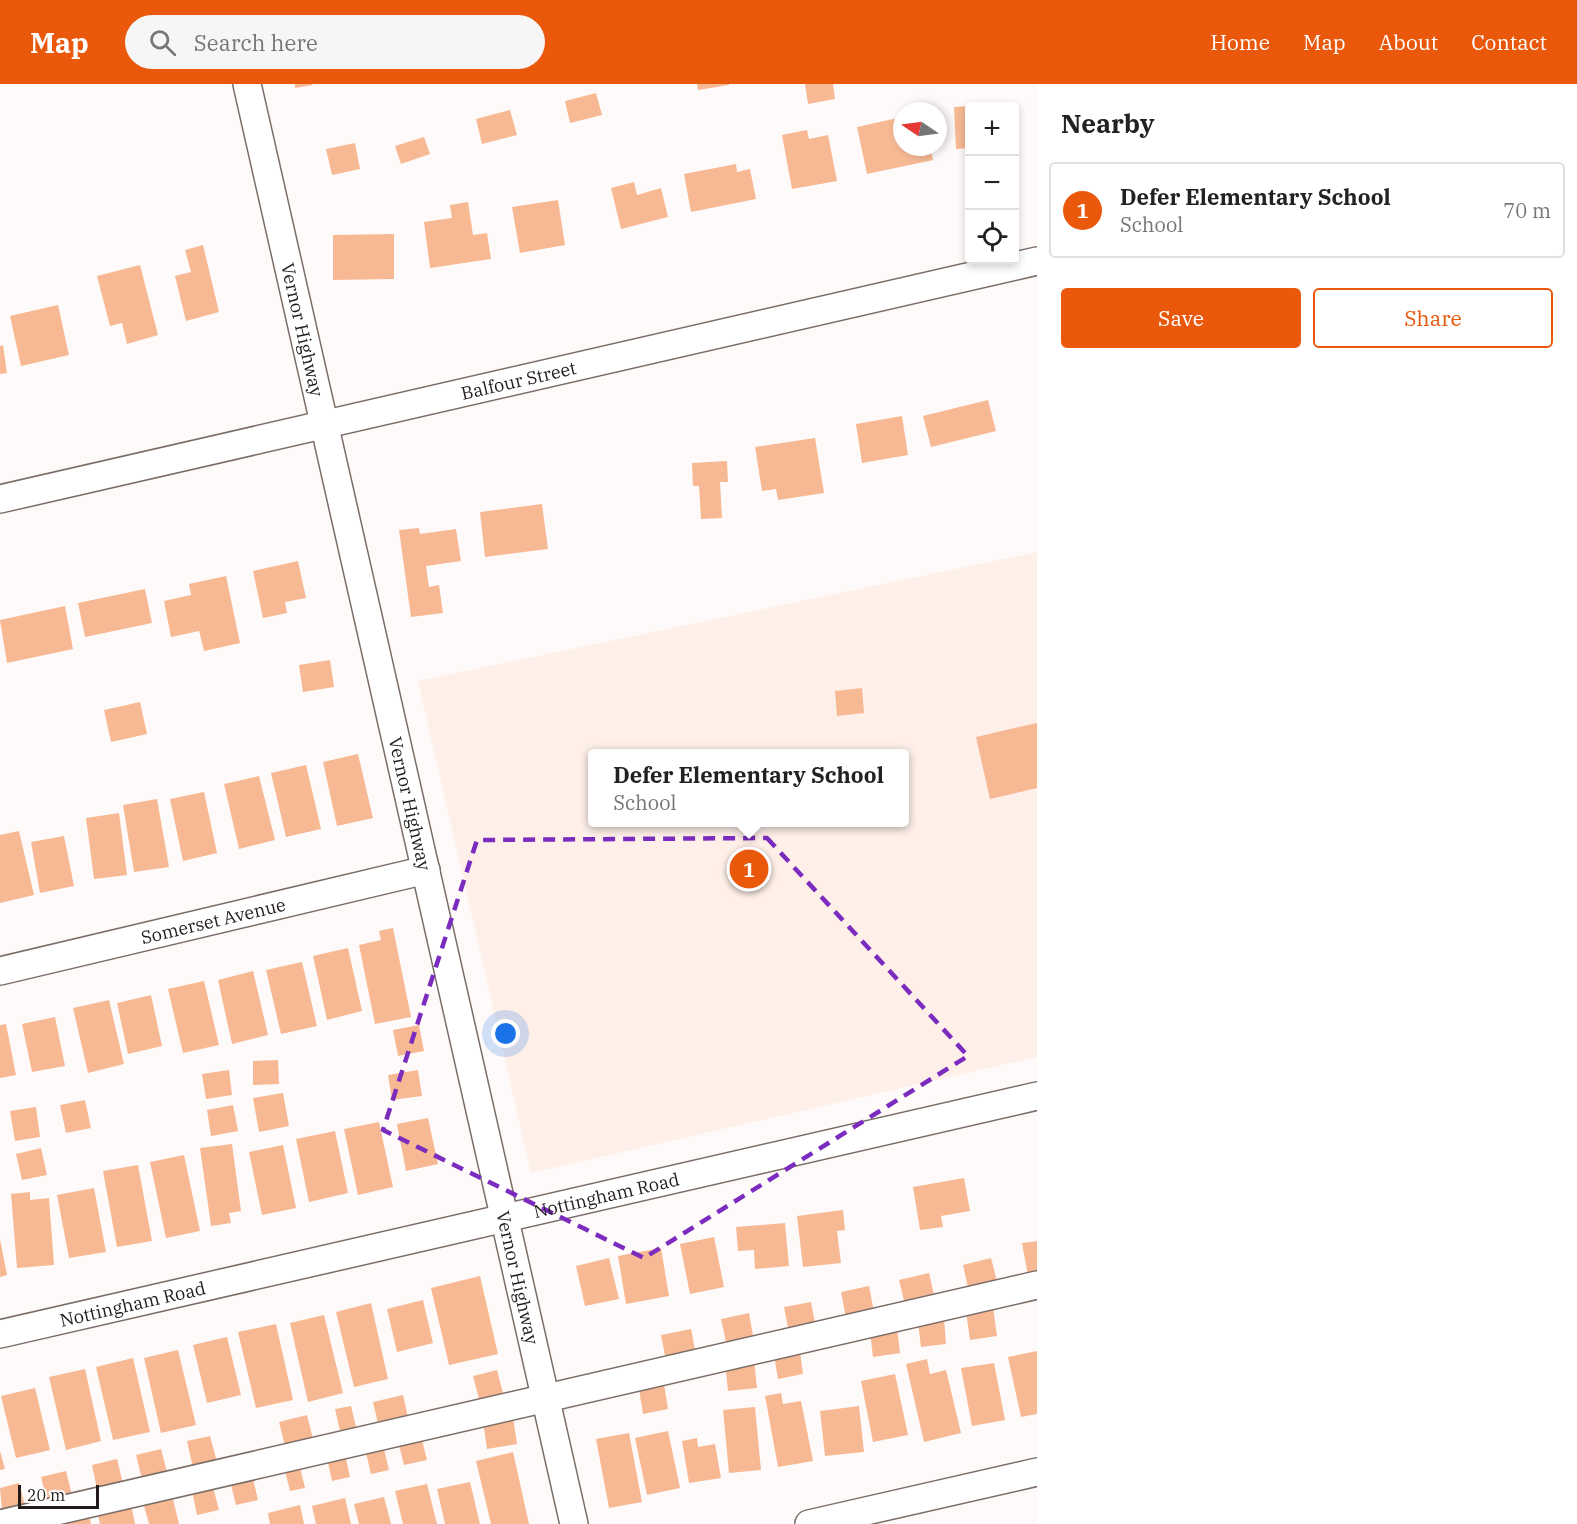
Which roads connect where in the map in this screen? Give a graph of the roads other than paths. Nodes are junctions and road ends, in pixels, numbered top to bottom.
1 (247, 84) edge
2 (1037, 261) edge
3 (325, 425) junction
4 (0, 499) edge
5 (426, 870) junction
6 (0, 971) edge
7 (1037, 1096) edge
8 (503, 1218) junction
9 (1037, 1285) edge
10 (0, 1334) edge
11 (543, 1397) junction
12 (1037, 1472) edge
13 (0, 1524) edge
14 (574, 1524) edge
15 (809, 1524) edge

1 - 3 street, Vernor Highway
2 - 3 street, Balfour Street
3 - 4 street, Balfour Street
3 - 5 street, Vernor Highway
5 - 6 street, Somerset Avenue
5 - 8 street, Vernor Highway
7 - 8 street, Nottingham Road
8 - 10 street, Nottingham Road
8 - 11 street, Vernor Highway
9 - 11 street
11 - 13 street
11 - 14 street, Vernor Highway
12 - 15 street

